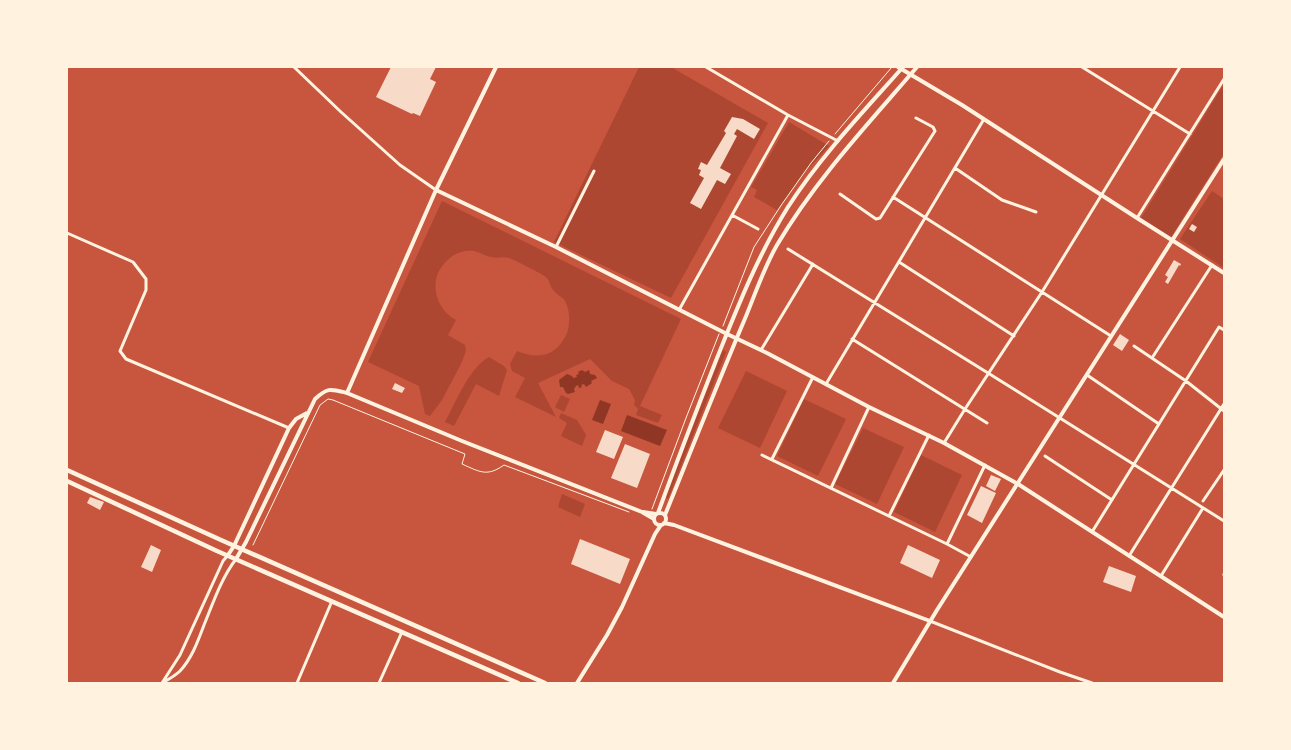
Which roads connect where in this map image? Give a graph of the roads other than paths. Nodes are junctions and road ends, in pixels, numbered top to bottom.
1 (294, 67) edge
2 (496, 67) edge
3 (706, 67) edge
4 (917, 67) edge
5 (1082, 67) edge
6 (1180, 67) edge
7 (901, 68) edge
8 (911, 74) junction
9 (1224, 79) edge
10 (1152, 111) junction
11 (788, 115) junction
12 (916, 118) dead end
13 (984, 119) junction
14 (1190, 134) junction
15 (838, 141) junction
16 (1224, 159) edge
17 (955, 168) junction
18 (594, 172) dead end
19 (436, 190) junction
20 (840, 194) dead end
21 (1101, 194) junction
22 (893, 197) junction
23 (1036, 212) dead end
24 (732, 215) junction
25 (925, 217) junction
26 (1137, 218) junction
27 (758, 229) dead end
28 (67, 232) edge
29 (1172, 240) junction
30 (556, 247) junction
31 (788, 249) dead end
32 (899, 262) junction
33 (813, 264) junction
34 (1212, 265) junction
35 (1224, 273) edge
36 (1042, 292) junction
37 (874, 302) junction
38 (679, 310) junction
39 (1224, 330) edge
40 (726, 334) junction
41 (1014, 336) junction
42 (1111, 336) junction
43 (737, 339) junction
44 (852, 339) junction
45 (1134, 346) dead end
46 (761, 350) junction
47 (1152, 358) junction
48 (988, 373) junction
49 (1086, 375) junction
50 (813, 377) junction
51 (1186, 381) junction
52 (826, 384) junction
53 (347, 393) junction
54 (1224, 404) edge
55 (869, 407) junction
56 (965, 409) junction
57 (1222, 410) edge
58 (308, 413) junction
59 (1059, 418) junction
60 (987, 423) dead end
61 (1159, 424) junction
62 (289, 428) junction
63 (929, 435) junction
64 (944, 443) junction
65 (762, 454) dead end
66 (1045, 456) dead end
67 (772, 459) junction
68 (985, 465) junction
69 (1134, 465) junction
70 (67, 470) edge
71 (1224, 470) edge
72 (67, 482) edge
73 (1018, 484) junction
74 (831, 488) junction
75 (1171, 488) junction
76 (1112, 500) junction
77 (1203, 501) dead end
78 (1203, 508) junction
79 (642, 512) junction
80 (657, 514) junction
81 (889, 516) junction
82 (664, 520) junction
83 (655, 521) junction
84 (1224, 521) edge
85 (1092, 532) junction
86 (655, 534) junction
87 (947, 544) junction
88 (234, 546) junction
89 (242, 549) junction
90 (228, 555) junction
91 (1129, 556) junction
92 (971, 557) junction
93 (236, 559) junction
94 (1161, 576) junction
95 (332, 601) junction
96 (1224, 617) edge
97 (930, 621) junction
98 (402, 632) junction
99 (162, 683) edge
100 (297, 683) edge
101 (380, 683) edge
102 (518, 683) edge
103 (545, 683) edge
104 (578, 683) edge
105 (893, 683) edge
106 (1092, 683) edge

1 - 19 street
2 - 19 street
3 - 11 street
4 - 8 street
5 - 10 street
6 - 10 street
7 - 8 street
7 - 15 street
8 - 13 street
8 - 43 street
9 - 14 street
10 - 14 street
10 - 21 street
11 - 15 street
11 - 24 street
12 - 22 street
13 - 17 street
13 - 21 street
14 - 26 street
15 - 40 street
16 - 29 street
17 - 23 street
17 - 25 street
18 - 30 street
19 - 30 street
19 - 53 street
20 - 22 street
21 - 26 street
21 - 36 street
22 - 25 street
24 - 27 street
24 - 38 street
25 - 32 street
25 - 36 street
26 - 29 street
28 - 62 street
29 - 34 street
29 - 42 street
30 - 38 street
31 - 33 street
32 - 37 street
32 - 41 street
33 - 37 street
33 - 46 street
34 - 35 street
34 - 47 street
36 - 41 street
36 - 42 street
37 - 44 street
37 - 48 street
38 - 40 street
39 - 51 street
40 - 43 street
40 - 80 street
41 - 48 street
42 - 49 street
43 - 46 street
43 - 82 street
44 - 52 street
44 - 56 street
45 - 47 street
46 - 50 street
47 - 51 street
48 - 56 street
48 - 59 street
49 - 59 street
49 - 61 street
50 - 52 street
50 - 67 street
51 - 57 street
51 - 61 street
52 - 55 street
53 - 58 street
53 - 79 street
54 - 57 street
55 - 63 street
55 - 74 street
56 - 60 street
56 - 64 street
57 - 75 street
58 - 62 street
58 - 89 street
59 - 69 street
59 - 73 street
61 - 69 street
62 - 88 street
63 - 64 street
63 - 81 street
64 - 68 street
65 - 67 street
66 - 76 street
67 - 74 street
68 - 73 street
68 - 87 street
69 - 75 street
69 - 76 street
70 - 88 main road
71 - 77 street
72 - 90 main road
73 - 85 street
73 - 92 street
74 - 81 street
75 - 78 street
75 - 91 street
76 - 85 street
78 - 84 street
78 - 94 street
79 - 80 street
79 - 83 street
80 - 82 street
80 - 83 street
81 - 87 street
82 - 83 street
82 - 86 street
82 - 97 street
83 - 86 street
85 - 91 street
86 - 104 street
87 - 92 street
88 - 89 main road
88 - 90 street
89 - 93 street
89 - 103 main road
90 - 93 main road
90 - 99 street
91 - 94 street
92 - 97 street
93 - 95 main road
93 - 99 street
94 - 96 street
95 - 98 main road
95 - 100 street
97 - 105 street
97 - 106 street
98 - 101 street
98 - 102 main road

